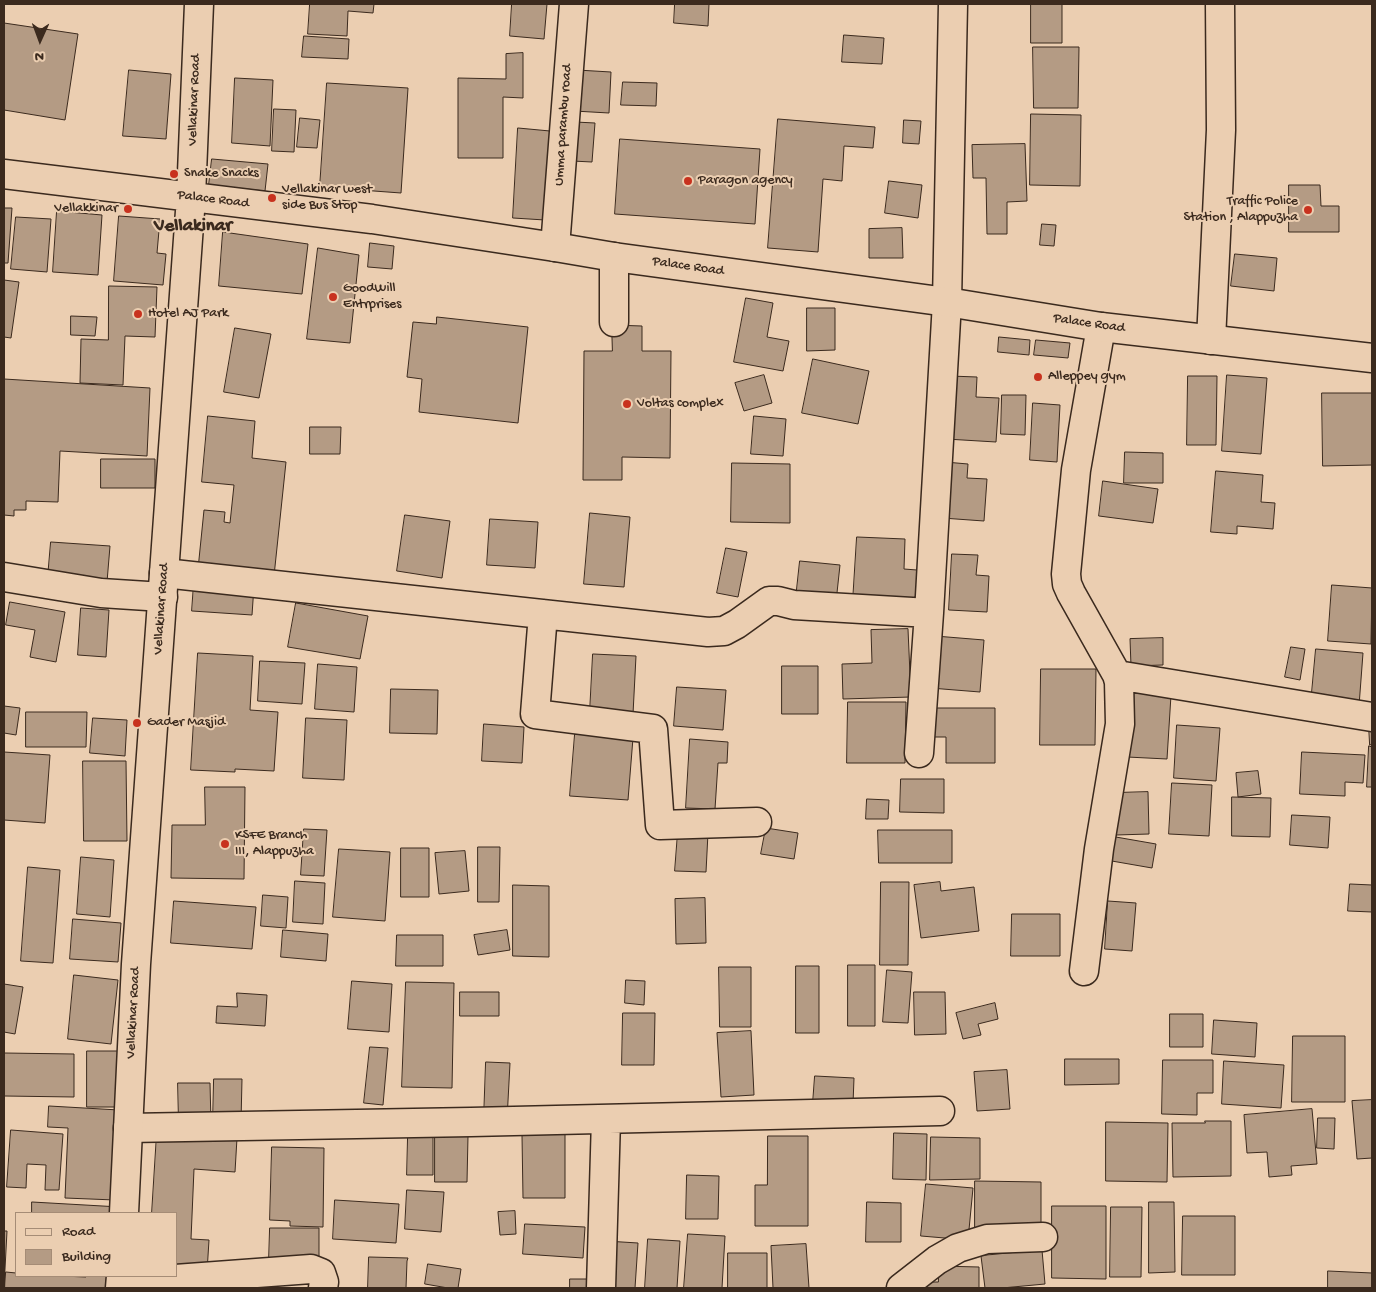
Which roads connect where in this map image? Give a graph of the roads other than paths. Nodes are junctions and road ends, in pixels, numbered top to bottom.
1 (199, 4) edge
2 (574, 4) edge
3 (953, 4) edge
4 (1220, 4) edge
5 (4, 174) edge
6 (191, 197) junction
7 (555, 247) junction
8 (614, 257) junction
9 (947, 302) junction
10 (614, 322) dead end
11 (1101, 327) junction
12 (1211, 340) junction
13 (1372, 358) edge
14 (4, 577) edge
15 (164, 585) junction
16 (929, 612) junction
17 (543, 614) junction
18 (1117, 675) junction
19 (1372, 717) edge
20 (919, 753) dead end
21 (757, 822) dead end
22 (1084, 971) dead end
23 (940, 1111) dead end
24 (606, 1119) junction
25 (128, 1128) junction
26 (124, 1212) edge
27 (1043, 1237) dead end
28 (121, 1282) edge
29 (323, 1288) edge
30 (601, 1288) edge
31 (901, 1288) edge

1 - 6 street, Vellakinar Road
2 - 7 street, Umma parambu road
3 - 9 street
4 - 12 street
5 - 6 street, Palace Road
6 - 7 street, Palace Road
6 - 15 street, Vellakinar Road
7 - 8 street, Palace Road
8 - 9 street, Palace Road
8 - 10 street
9 - 11 street, Palace Road
9 - 16 street
11 - 12 street, Palace Road
11 - 18 street
12 - 13 street, Palace Road
14 - 15 street
15 - 17 street
15 - 25 street, Vellakinar Road
16 - 17 street
16 - 20 street
17 - 21 street
18 - 19 street
18 - 22 street
23 - 24 street
24 - 25 street
24 - 30 street
25 - 26 street, Vellakinar Road
27 - 31 street
28 - 29 street

